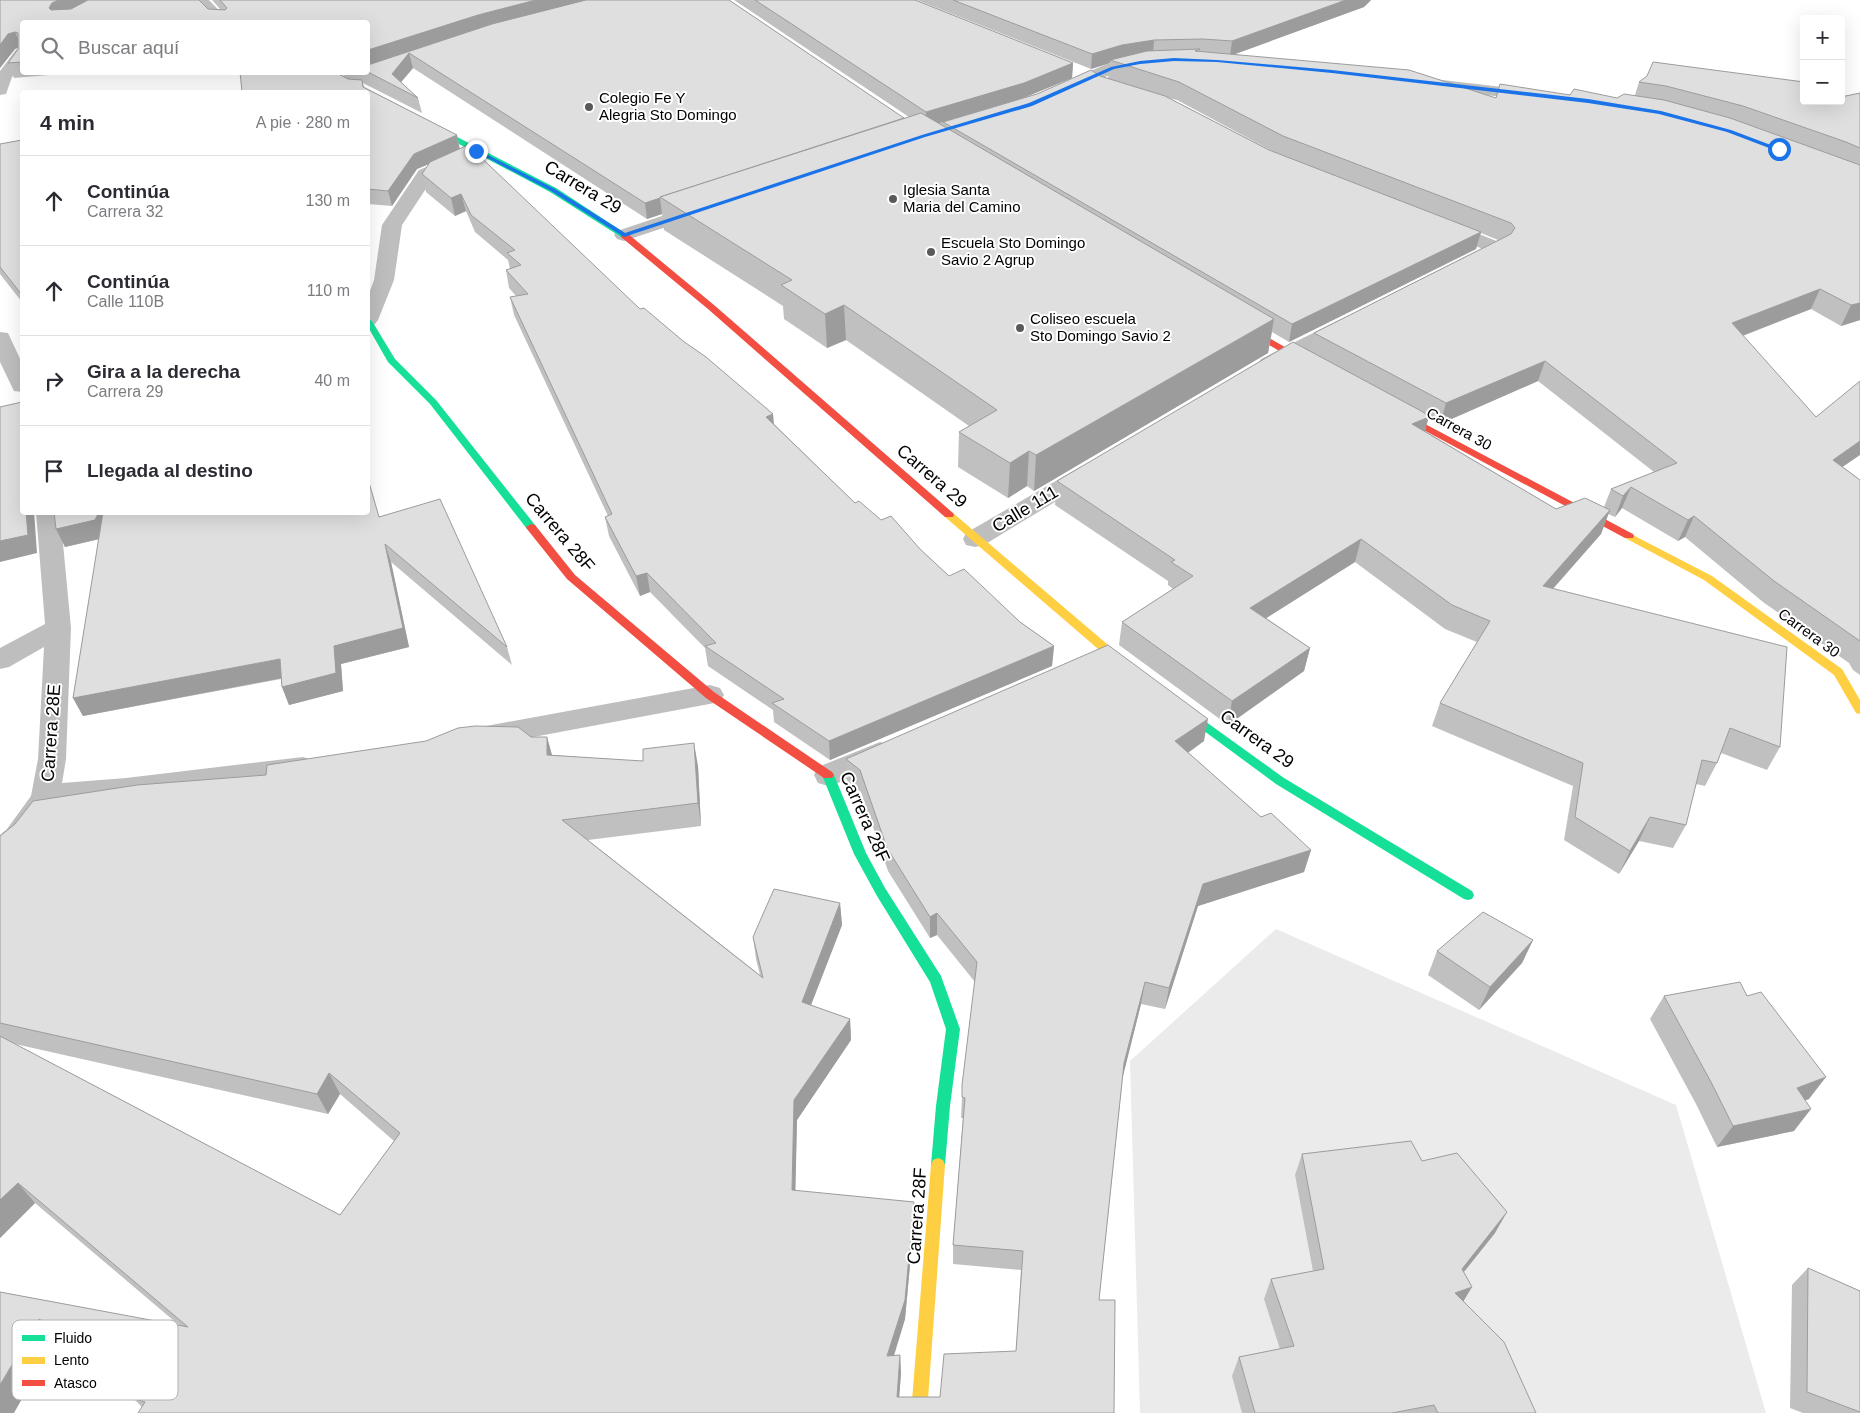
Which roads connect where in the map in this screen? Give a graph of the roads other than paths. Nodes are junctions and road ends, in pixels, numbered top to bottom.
1 (200, 0) edge
2 (220, 20) edge
3 (20, 56) edge
4 (1166, 60) edge
5 (408, 61) edge
6 (1066, 68) edge
7 (370, 71) edge
8 (354, 75) edge
9 (1406, 80) edge
10 (1097, 82) junction
11 (0, 90) edge
12 (361, 90) edge
13 (370, 95) edge
14 (1550, 97) edge
15 (1045, 98) edge
16 (476, 151) junction
17 (715, 204) edge
18 (1429, 220) edge
19 (624, 235) junction
20 (1471, 261) edge
21 (1366, 314) edge
22 (370, 315) edge
23 (1229, 318) edge
24 (370, 323) edge
25 (0, 338) edge
26 (1288, 353) junction
27 (1322, 372) edge
28 (1254, 373) edge
29 (20, 382) edge
30 (1382, 404) edge
31 (1102, 464) edge
32 (48, 515) edge
33 (975, 539) junction
34 (58, 628) junction
35 (1108, 654) junction
36 (0, 660) edge
37 (1081, 665) edge
38 (1139, 677) edge
39 (710, 695) junction
40 (1170, 700) edge
41 (1860, 710) edge
42 (461, 740) edge
43 (900, 743) edge
44 (328, 765) edge
45 (828, 775) junction
46 (45, 799) junction
47 (0, 851) edge
48 (1468, 895) dead end
49 (919, 1413) edge

1 - 2 street
3 - 11 street
4 - 10 street
5 - 7 street, Carrera 29
6 - 10 street
8 - 12 street, Carrera 29
9 - 14 street
10 - 15 street
13 - 16 street, Carrera 29
16 - 19 street, Carrera 29
16 - 22 street
17 - 19 street
18 - 20 street
19 - 33 street, Carrera 29
21 - 26 street
23 - 26 street
24 - 39 street, Carrera 28F
25 - 29 street
26 - 27 street
26 - 28 street
30 - 41 street, Carrera 30
31 - 33 street, Calle 111
32 - 34 street, Carrera 28E
33 - 35 street, Carrera 29
34 - 36 street
34 - 46 street, Carrera 28E
35 - 37 street
35 - 38 street, Carrera 29
39 - 42 street
39 - 45 street, Carrera 28F
40 - 48 street, Carrera 29
43 - 45 street
44 - 46 street
45 - 49 street, Carrera 28F
46 - 47 street, Carrera 28E

